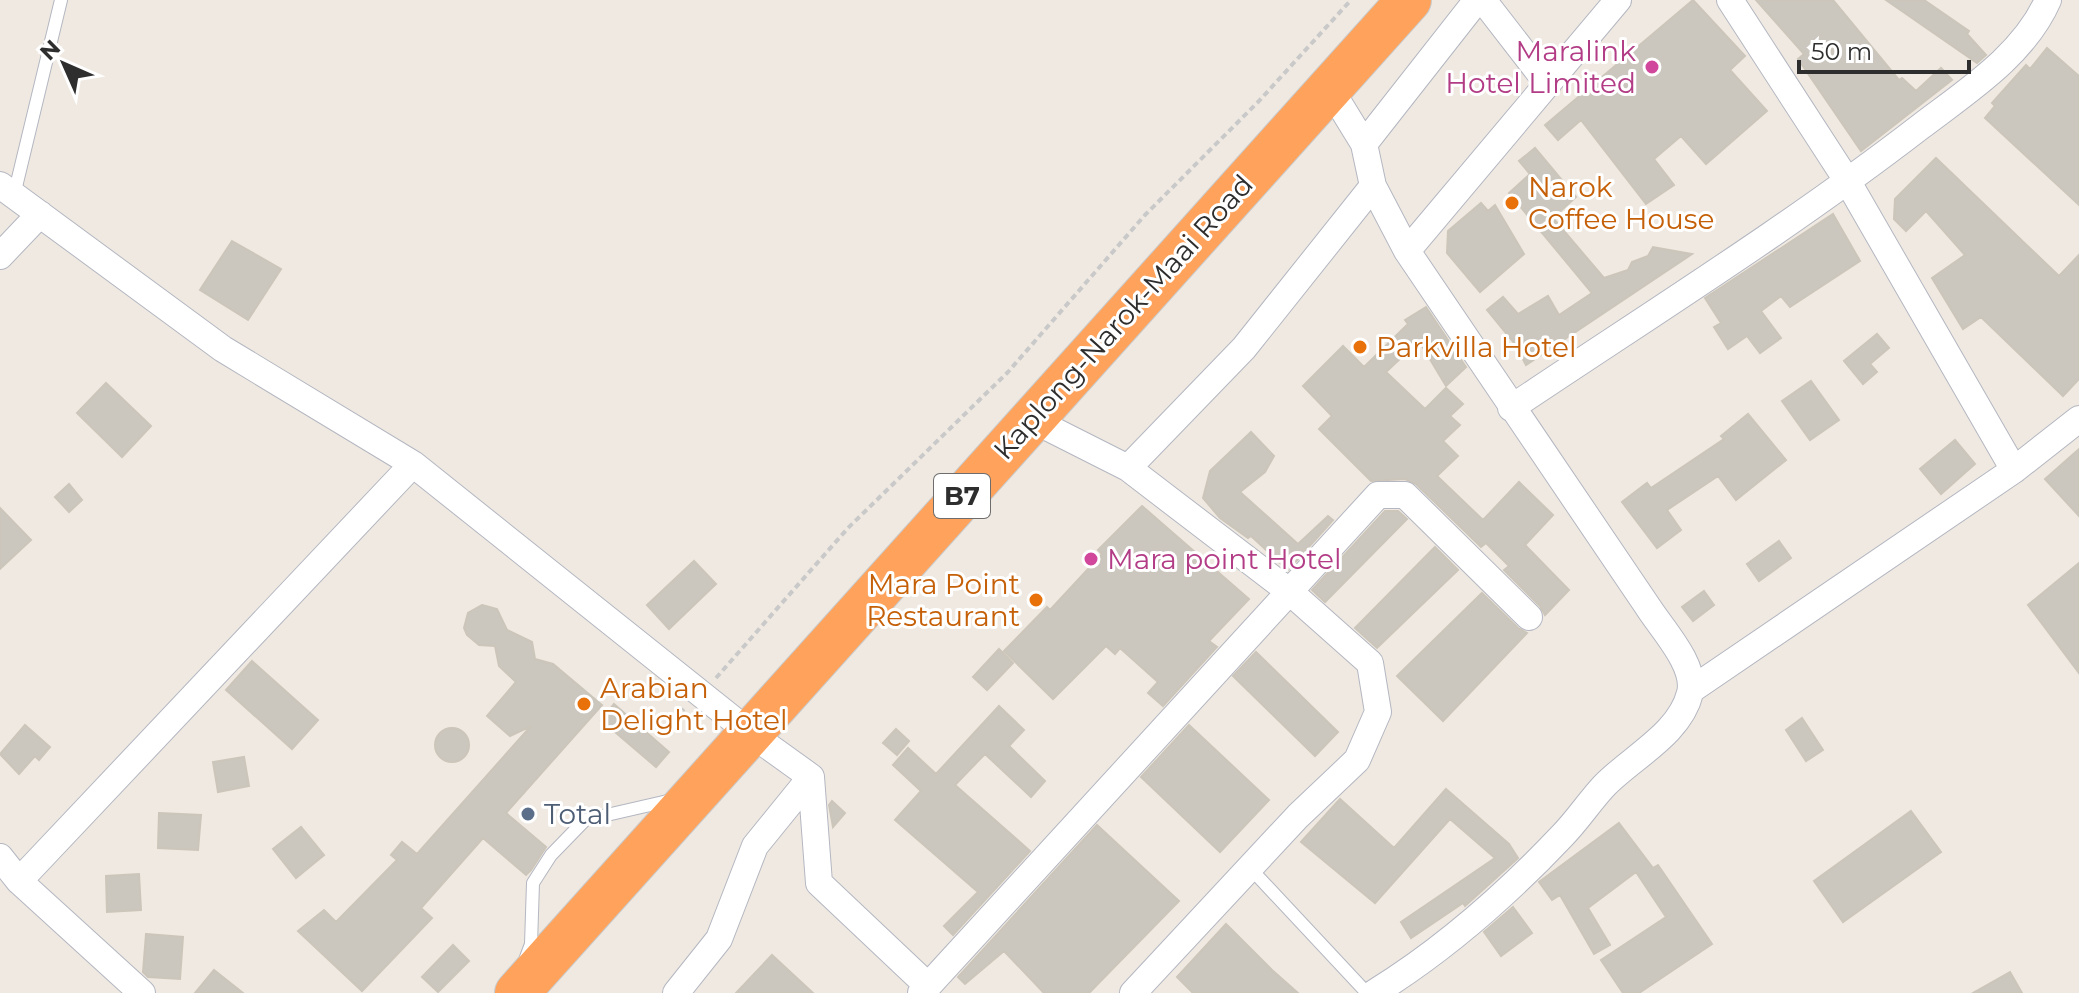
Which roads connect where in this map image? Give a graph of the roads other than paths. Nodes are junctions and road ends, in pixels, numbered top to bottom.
1 (61, 0) edge
2 (1409, 0) edge
3 (1477, 0) edge
4 (1483, 0) edge
5 (1618, 0) edge
6 (1730, 0) edge
7 (2048, 0) edge
8 (1548, 84) junction
9 (1329, 87) junction
10 (1364, 144) junction
11 (1848, 182) junction
12 (1373, 186) junction
13 (7, 190) edge
14 (40, 214) junction
15 (1407, 251) junction
16 (0, 256) edge
17 (1511, 408) junction
18 (1031, 419) junction
19 (2079, 419) edge
20 (413, 464) junction
21 (1128, 468) junction
22 (2014, 470) junction
23 (1290, 592) junction
24 (1529, 617) dead end
25 (1691, 690) junction
26 (750, 733) junction
27 (811, 777) junction
28 (695, 794) junction
29 (0, 857) edge
30 (1251, 869) junction
31 (19, 881) junction
32 (925, 990) edge
33 (142, 993) edge
34 (515, 993) edge
35 (676, 993) edge
36 (1133, 993) edge
37 (1367, 993) edge
38 (1374, 993) edge

1 - 13 lane
2 - 9 highway, Kaplong-Narok-Maai Road / B7
3 - 10 street
4 - 8 street
5 - 8 street
6 - 11 street
7 - 11 street
8 - 15 street
9 - 10 street
9 - 18 highway, Kaplong-Narok-Maai Road / B7
10 - 12 street
11 - 17 street
11 - 22 street
12 - 15 street
12 - 21 street
13 - 14 street
14 - 16 street
14 - 20 street
15 - 17 street
17 - 25 street
18 - 21 street
18 - 26 highway, Kaplong-Narok-Maai Road / B7
19 - 22 street
20 - 26 street
20 - 31 street
21 - 23 street
22 - 25 street
23 - 24 street
23 - 30 street
23 - 32 street
25 - 38 street
26 - 27 street
26 - 28 highway, Kaplong-Narok-Maai Road / B7
27 - 32 street
27 - 35 street
28 - 34 highway, Kaplong-Narok-Maai Road / B7
28 - 34 lane
29 - 31 street
30 - 36 street
30 - 37 lane
31 - 33 street

